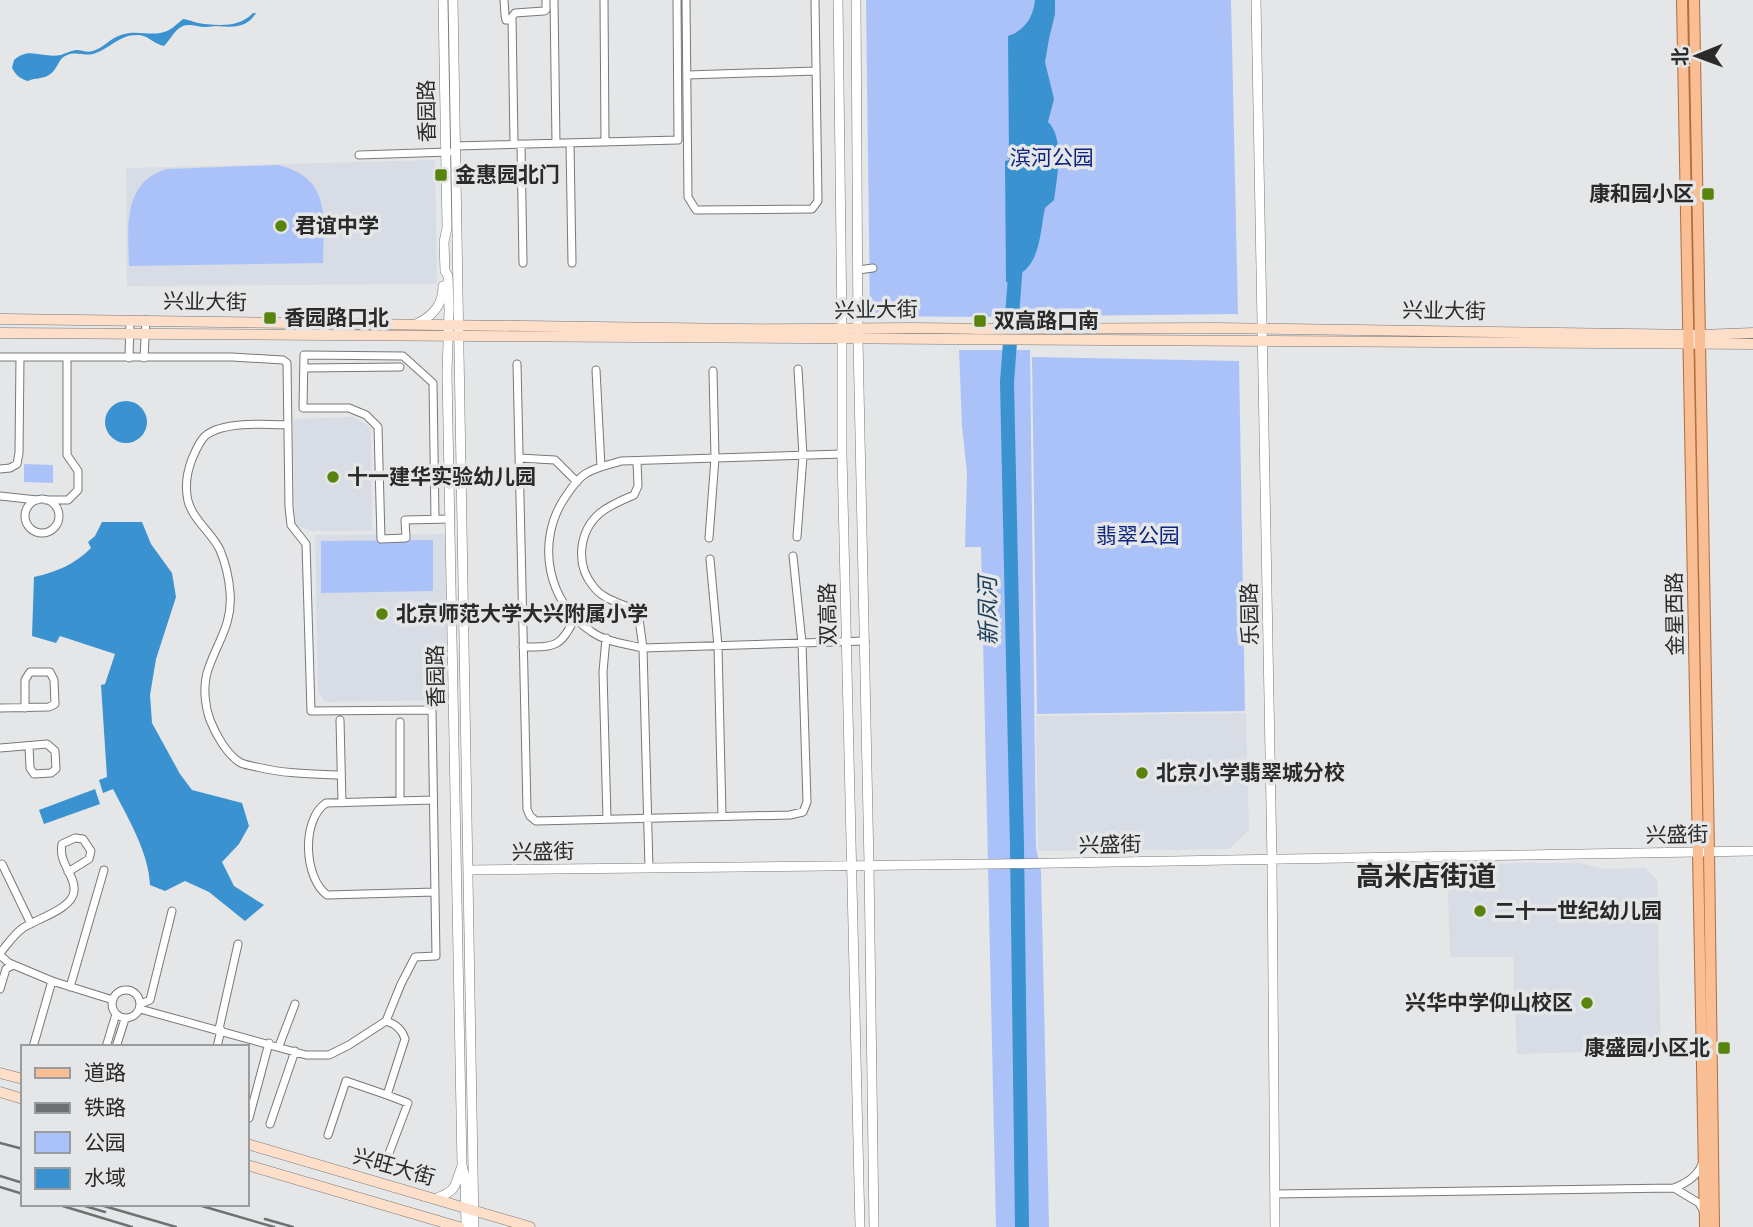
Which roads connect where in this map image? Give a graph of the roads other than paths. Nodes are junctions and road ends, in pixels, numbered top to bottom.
1 (443, 0) edge
2 (453, 0) edge
3 (504, 0) edge
4 (546, 0) edge
5 (554, 0) edge
6 (604, 0) edge
7 (677, 0) edge
8 (686, 0) edge
9 (815, 0) edge
10 (838, 0) edge
11 (856, 0) edge
12 (1255, 0) edge
13 (1682, 0) edge
14 (1694, 0) edge
15 (512, 20) junction
16 (816, 71) junction
17 (687, 75) junction
18 (569, 142) junction
19 (605, 142) junction
20 (556, 143) junction
21 (518, 144) junction
22 (452, 150) junction
23 (359, 155) dead end
24 (523, 263) dead end
25 (572, 263) dead end
26 (873, 268) dead end
27 (858, 270) junction
28 (445, 271) junction
29 (0, 319) edge
30 (130, 320) junction
31 (146, 320) junction
32 (418, 323) junction
33 (454, 324) junction
34 (1262, 328) junction
35 (0, 333) edge
36 (1753, 333) edge
37 (130, 334) junction
38 (842, 334) junction
39 (858, 334) junction
40 (1022, 334) junction
41 (145, 335) junction
42 (454, 337) junction
43 (1694, 339) junction
44 (1262, 342) junction
45 (1753, 344) edge
46 (0, 357) edge
47 (20, 357) junction
48 (67, 358) junction
49 (129, 358) junction
50 (144, 358) junction
51 (517, 364) dead end
52 (400, 367) dead end
53 (304, 368) junction
54 (798, 369) dead end
55 (596, 370) dead end
56 (713, 371) dead end
57 (288, 425) junction
58 (842, 454) junction
59 (803, 456) junction
60 (519, 458) junction
61 (715, 458) junction
62 (638, 461) junction
63 (601, 467) junction
64 (0, 469) edge
65 (577, 482) junction
66 (0, 496) edge
67 (37, 500) junction
68 (46, 500) junction
69 (435, 519) junction
70 (450, 519) junction
71 (797, 537) dead end
72 (709, 538) dead end
73 (793, 556) dead end
74 (710, 559) dead end
75 (575, 618) junction
76 (606, 638) junction
77 (865, 641) junction
78 (846, 642) junction
79 (802, 643) junction
80 (718, 646) junction
81 (523, 647) junction
82 (643, 648) junction
83 (0, 708) edge
84 (25, 708) junction
85 (340, 720) dead end
86 (400, 722) dead end
87 (29, 746) junction
88 (0, 747) edge
89 (341, 775) junction
90 (433, 800) junction
91 (400, 801) junction
92 (342, 803) junction
93 (722, 816) junction
94 (647, 818) junction
95 (607, 819) junction
96 (1753, 851) edge
97 (1709, 852) junction
98 (1697, 853) junction
99 (1272, 860) junction
100 (2, 864) dead end
101 (852, 865) junction
102 (869, 865) junction
103 (649, 868) junction
104 (104, 870) dead end
105 (468, 870) junction
106 (68, 872) junction
107 (435, 892) junction
108 (172, 911) dead end
109 (31, 924) junction
110 (238, 944) dead end
111 (0, 954) edge
112 (13, 965) junction
113 (52, 982) junction
114 (70, 987) junction
115 (0, 989) edge
116 (113, 1000) junction
117 (295, 1004) dead end
118 (141, 1006) junction
119 (116, 1014) junction
120 (125, 1018) junction
121 (386, 1021) junction
122 (220, 1030) junction
123 (269, 1043) junction
124 (34, 1045) edge
125 (107, 1045) edge
126 (117, 1045) edge
127 (217, 1045) edge
128 (279, 1046) junction
129 (295, 1051) junction
130 (0, 1073) edge
131 (21, 1079) edge
132 (0, 1092) edge
133 (387, 1094) junction
134 (21, 1098) edge
135 (249, 1118) dead end
136 (270, 1124) dead end
137 (328, 1135) dead end
138 (248, 1144) edge
139 (388, 1156) dead end
140 (1703, 1160) junction
141 (463, 1164) junction
142 (248, 1165) edge
143 (1674, 1188) junction
144 (1275, 1194) junction
145 (435, 1199) junction
146 (470, 1209) junction
147 (1705, 1213) junction
148 (459, 1227) edge
149 (466, 1227) edge
150 (474, 1227) edge
151 (530, 1227) edge
152 (860, 1227) edge
153 (874, 1227) edge
154 (1275, 1227) edge
155 (1705, 1227) edge
156 (1714, 1227) edge

1 - 22 street, 香园路
2 - 22 street, 香园路
3 - 15 street
4 - 15 street
5 - 20 street
6 - 19 street
7 - 19 street
8 - 17 street
9 - 16 street
10 - 38 street, 双高路
11 - 27 street, 双高路
12 - 34 street, 乐园路
13 - 43 main road, 金星西路
14 - 43 main road, 金星西路
15 - 21 street
16 - 17 street
16 - 17 street
18 - 19 street
18 - 20 street
18 - 25 street
20 - 21 street
21 - 22 street
21 - 24 street
22 - 23 street
22 - 28 street, 香园路
22 - 33 street, 香园路
26 - 27 street
27 - 39 street, 双高路
28 - 32 street
28 - 33 street, 香园路
29 - 30 main road, 兴业大街
30 - 31 main road, 兴业大街
30 - 37 street
31 - 32 main road, 兴业大街
31 - 41 street
32 - 33 main road, 兴业大街
33 - 38 main road, 兴业大街
33 - 42 street, 香园路
34 - 40 main road, 兴业大街
34 - 43 main road, 兴业大街
34 - 44 street, 乐园路
35 - 37 main road, 兴业大街
36 - 43 main road, 兴业大街
37 - 41 main road, 兴业大街
37 - 49 street
38 - 39 main road, 兴业大街
38 - 42 main road, 兴业大街
38 - 58 street, 双高路
39 - 40 main road, 兴业大街
39 - 77 street, 双高路
40 - 44 main road, 兴业大街
41 - 42 main road, 兴业大街
41 - 50 street
42 - 70 street, 香园路
42 - 105 street, 香园路
43 - 44 main road, 兴业大街
43 - 45 main road, 兴业大街
43 - 97 main road, 金星西路
43 - 98 main road, 金星西路
44 - 99 street, 乐园路
46 - 47 street
47 - 48 street
47 - 64 street
48 - 49 street
48 - 68 street
49 - 50 street
50 - 57 street
51 - 60 street
52 - 53 street
53 - 69 street
53 - 69 street
54 - 59 street
55 - 63 street
56 - 61 street
57 - 89 street
57 - 90 street
58 - 59 street
58 - 78 street, 双高路
59 - 61 street
59 - 71 street
60 - 65 street
60 - 81 street
61 - 62 street
61 - 72 street
62 - 63 street
62 - 82 street
63 - 65 street
65 - 75 street
66 - 67 street
67 - 68 street
67 - 68 street
69 - 70 street
70 - 141 street, 香园路
73 - 79 street
74 - 80 street
75 - 76 street
75 - 81 street
76 - 82 street
76 - 95 street
77 - 78 street
77 - 102 street, 双高路
78 - 79 street
78 - 101 street, 双高路
79 - 80 street
79 - 93 street
80 - 82 street
80 - 93 street
81 - 95 street
82 - 94 street
83 - 84 street
84 - 84 street
85 - 89 street
86 - 91 street
87 - 87 street
87 - 88 street
89 - 92 street
90 - 91 street
90 - 107 street
91 - 92 street
92 - 107 street
93 - 94 street
94 - 95 street
94 - 103 street
96 - 97 street, 兴盛街
97 - 98 street, 兴盛街
97 - 156 main road, 金星西路
98 - 99 street, 兴盛街
98 - 140 main road, 金星西路
99 - 102 street, 兴盛街
99 - 144 street, 乐园路
100 - 109 street
101 - 102 street, 兴盛街
101 - 103 street, 兴盛街
101 - 152 street, 双高路
102 - 153 street, 双高路
103 - 105 street, 兴盛街
104 - 114 street
105 - 146 street, 香园路
106 - 106 street
106 - 109 street
107 - 121 street
108 - 118 street
109 - 111 street
110 - 122 street
111 - 112 street
112 - 113 street
112 - 115 street
113 - 114 street
113 - 124 street
114 - 116 street
116 - 118 street
116 - 119 street
117 - 128 street
118 - 120 street
118 - 122 street
119 - 120 street
119 - 125 street
120 - 126 street
121 - 129 street
121 - 133 street
122 - 123 street
122 - 127 street
123 - 128 street
123 - 135 street
128 - 129 street
129 - 136 street
130 - 131 main road
132 - 134 main road
133 - 137 street
133 - 139 street
138 - 145 main road, 兴旺大街
140 - 143 street
140 - 147 main road, 金星西路
141 - 145 street
141 - 146 street, 香园路
142 - 148 main road, 兴旺大街
143 - 144 street
143 - 147 street
144 - 154 street, 乐园路
145 - 146 main road, 兴旺大街
146 - 149 street, 香园路
146 - 150 street, 香园路
146 - 151 main road, 兴旺大街
147 - 155 main road, 金星西路

